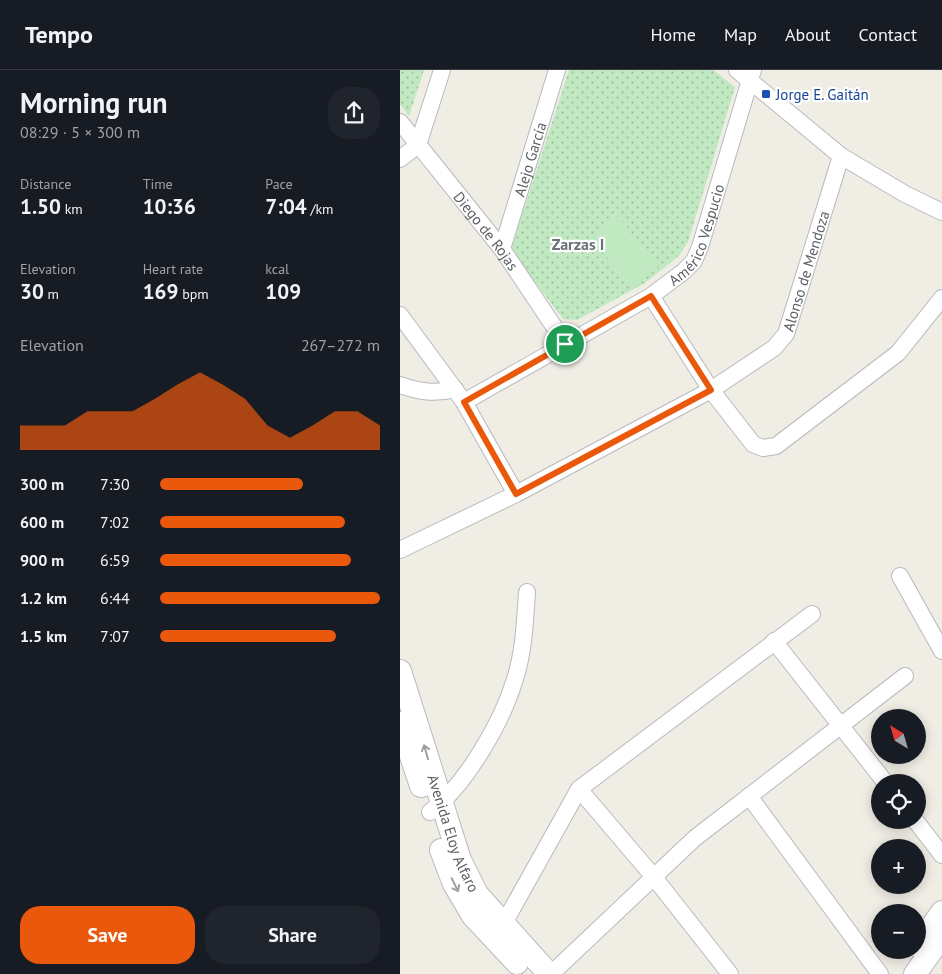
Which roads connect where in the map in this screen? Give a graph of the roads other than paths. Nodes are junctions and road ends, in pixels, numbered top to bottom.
1 (442, 70) edge
2 (557, 70) edge
3 (746, 73) edge
4 (400, 122) edge
5 (418, 146) junction
6 (841, 156) junction
7 (400, 159) edge
8 (942, 212) edge
9 (502, 250) junction
10 (651, 296) junction
11 (942, 298) edge
12 (400, 315) edge
13 (565, 344) junction
14 (400, 385) edge
15 (711, 390) junction
16 (460, 395) junction
17 (516, 494) junction
18 (400, 550) edge
19 (900, 576) dead end
20 (528, 592) dead end
21 (812, 614) dead end
22 (774, 641) junction
23 (942, 651) edge
24 (400, 671) edge
25 (905, 676) dead end
26 (400, 723) edge
27 (840, 725) junction
28 (879, 774) edge
29 (579, 789) junction
30 (749, 796) junction
31 (436, 808) junction
32 (922, 829) edge
33 (942, 855) edge
34 (653, 876) junction
35 (942, 912) edge
36 (504, 925) junction
37 (926, 935) edge
38 (942, 936) edge
39 (908, 959) edge
40 (528, 974) edge
41 (550, 974) edge
42 (730, 974) edge
43 (880, 974) edge
44 (897, 974) edge
45 (915, 974) edge

1 - 5 street
2 - 9 street, Alejo García
3 - 6 street
3 - 10 street, Américo Vespucio
4 - 5 street, Diego de Rojas
5 - 7 street
5 - 9 street, Diego de Rojas
6 - 8 street
6 - 15 street, Alonso de Mendoza
9 - 13 street, Diego de Rojas
10 - 13 street, Américo Vespucio
10 - 15 street
11 - 15 street
12 - 16 street
13 - 16 street, Américo Vespucio
14 - 16 street, Américo Vespucio
15 - 17 street, Alonso de Mendoza
16 - 17 street
17 - 18 street, Alonso de Mendoza
19 - 23 street
20 - 31 street
21 - 22 street
22 - 27 street
22 - 29 street
31 -> 24 street, Avenida Eloy Alfaro
25 - 27 street
26 - 31 street, Avenida Eloy Alfaro
27 - 28 street
27 - 30 street
29 - 34 street
29 - 36 street
30 - 34 street
30 - 43 street
31 - 36 street, Avenida Eloy Alfaro
31 -> 40 street, Avenida Eloy Alfaro
32 - 33 street
34 - 41 street
34 - 42 street
35 - 37 street
36 - 41 street, Avenida Eloy Alfaro
38 - 45 street
39 - 44 street

